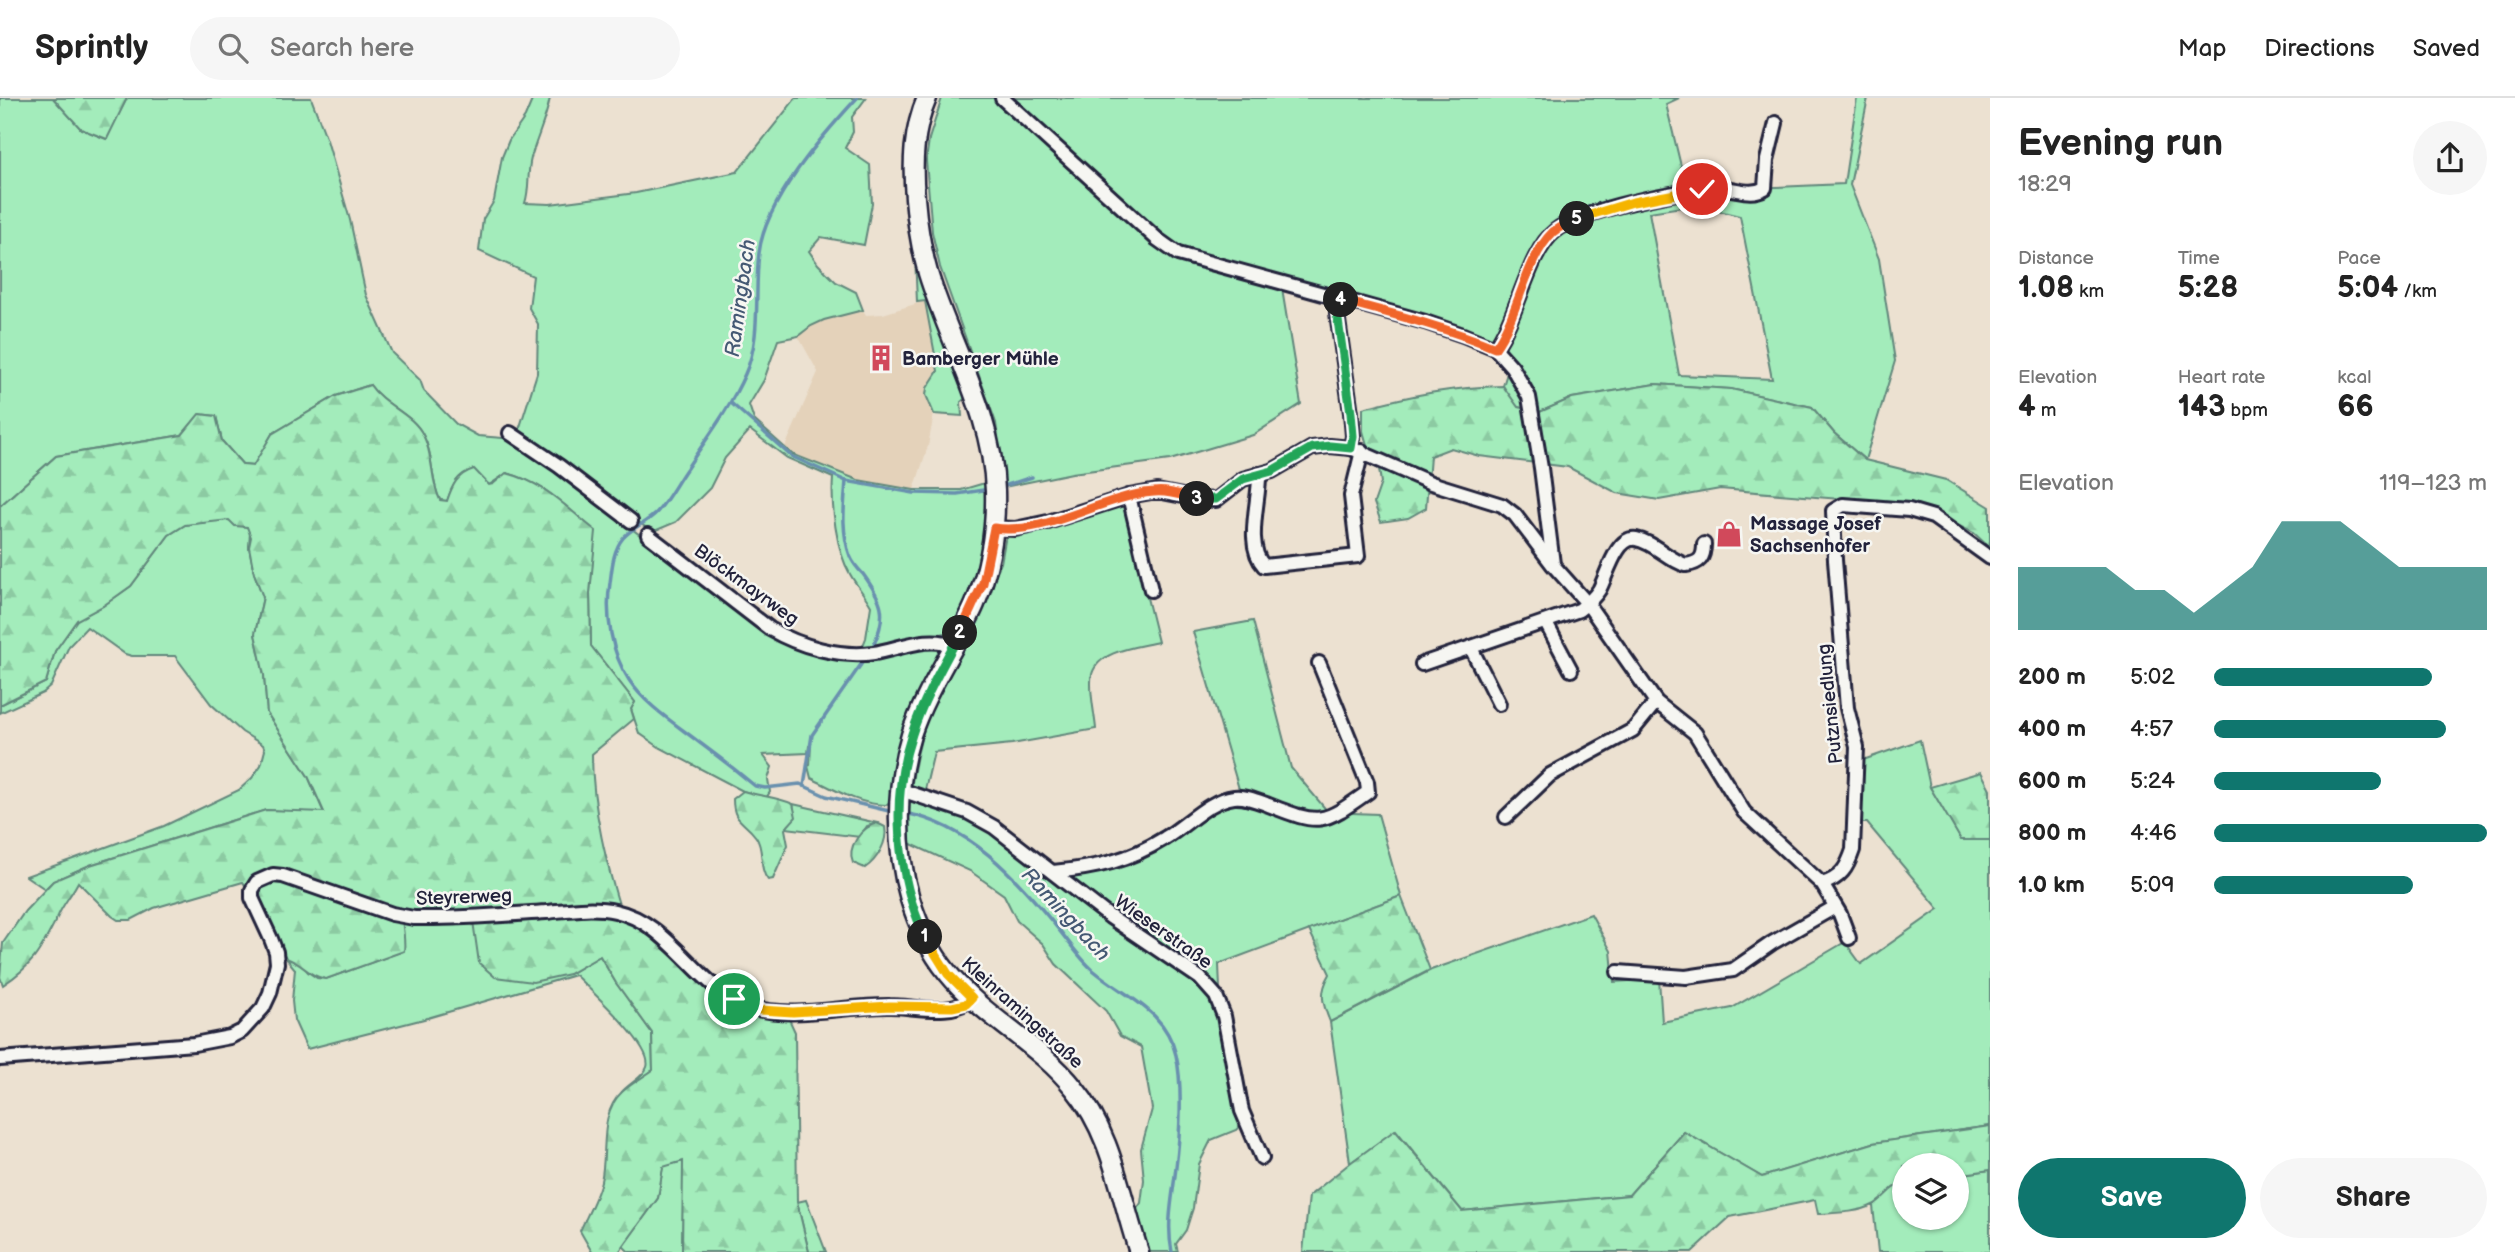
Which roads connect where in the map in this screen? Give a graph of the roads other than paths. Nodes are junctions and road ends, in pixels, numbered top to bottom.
1 (927, 98) edge
2 (1002, 98) edge
3 (1776, 123) dead end
4 (1338, 299) junction
5 (1495, 348) junction
6 (510, 433) dead end
7 (1357, 449) junction
8 (1259, 474) junction
9 (1129, 496) junction
10 (631, 522) dead end
11 (994, 528) junction
12 (648, 535) dead end
13 (1704, 544) dead end
14 (1990, 558) edge
15 (1553, 565) junction
16 (1151, 590) dead end
17 (1587, 603) junction
18 (1546, 623) junction
19 (954, 646) junction
20 (1471, 648) junction
21 (1319, 663) dead end
22 (1422, 664) dead end
23 (1571, 670) dead end
24 (1656, 702) junction
25 (1499, 704) dead end
26 (900, 793) junction
27 (1506, 817) dead end
28 (1053, 872) junction
29 (1822, 884) junction
30 (1835, 907) junction
31 (1849, 938) dead end
32 (1618, 972) dead end
33 (972, 998) junction
34 (0, 1059) edge
35 (1262, 1158) dead end
36 (1139, 1252) edge

1 - 11 main road, Kleinramingstraße
2 - 4 street
3 - 5 street
4 - 5 street
4 - 7 street
5 - 15 street
6 - 10 street
7 - 8 street
7 - 8 street
7 - 15 street
8 - 9 street
9 - 11 street
9 - 16 street
11 - 19 main road, Kleinramingstraße
12 - 19 street, Blöckmayrweg
13 - 17 street
14 - 29 street, Putznsiedlung
15 - 17 street
17 - 18 street
17 - 24 street
18 - 20 street
18 - 23 street
19 - 26 main road, Kleinramingstraße
20 - 22 street
20 - 25 street
21 - 28 street, Wieserstraße
24 - 27 street
24 - 29 street
26 - 28 street, Wieserstraße
26 - 33 main road, Kleinramingstraße
28 - 35 street, Wieserstraße
29 - 30 street
30 - 31 street
30 - 32 street
33 - 34 street, Steyrerweg
33 - 36 main road, Kleinramingstraße

